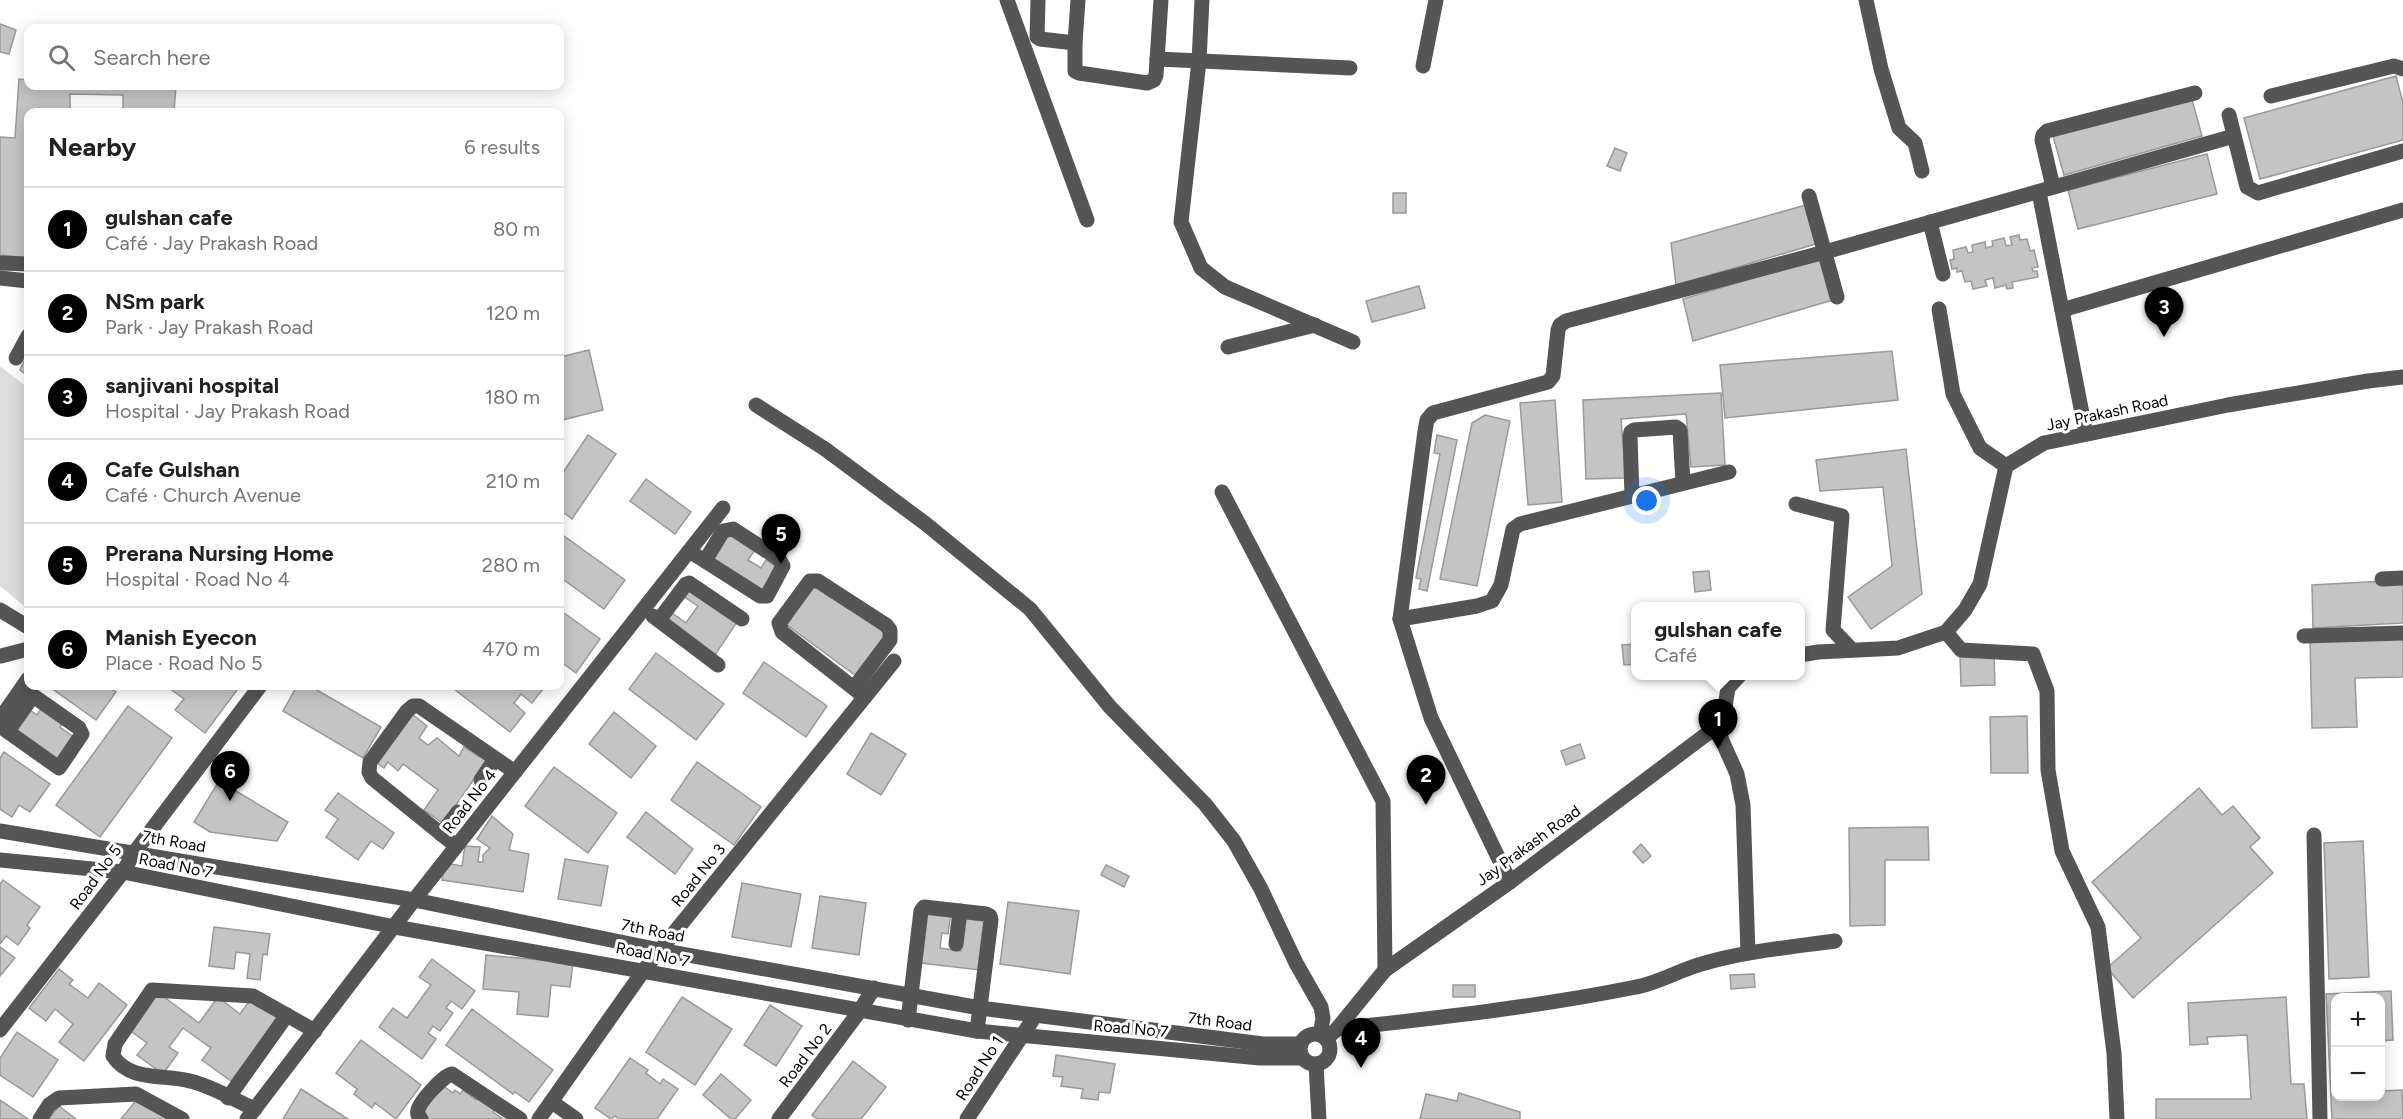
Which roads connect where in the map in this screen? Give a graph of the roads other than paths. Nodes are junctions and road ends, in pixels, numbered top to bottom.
1 (1007, 0) edge
2 (1038, 0) edge
3 (1078, 0) edge
4 (1161, 0) edge
5 (1202, 0) edge
6 (1436, 0) edge
7 (1866, 0) edge
8 (1075, 43) junction
9 (1157, 59) junction
10 (1198, 61) junction
11 (1423, 66) dead end
12 (1350, 68) dead end
13 (2403, 69) edge
14 (2195, 93) dead end
15 (2271, 96) dead end
16 (2229, 116) dead end
17 (2234, 136) junction
18 (2403, 151) edge
19 (1922, 171) dead end
20 (2046, 190) junction
21 (1809, 195) dead end
22 (2403, 210) edge
23 (1087, 220) dead end
24 (1930, 222) junction
25 (1825, 252) junction
26 (0, 263) edge
27 (24, 264) edge
28 (1943, 274) dead end
29 (0, 278) edge
30 (24, 281) edge
31 (1837, 297) dead end
32 (1939, 309) dead end
33 (2062, 310) junction
34 (1315, 325) junction
35 (1353, 342) dead end
36 (24, 343) edge
37 (1228, 347) dead end
38 (16, 358) dead end
39 (2403, 377) edge
40 (756, 405) dead end
41 (2086, 434) junction
42 (2006, 466) junction
43 (1729, 472) dead end
44 (1683, 483) junction
45 (1222, 492) dead end
46 (1632, 496) junction
47 (1796, 504) dead end
48 (723, 508) dead end
49 (689, 551) junction
50 (705, 561) junction
51 (2403, 578) edge
52 (2382, 579) dead end
53 (644, 609) junction
54 (0, 610) edge
55 (742, 619) dead end
56 (1400, 619) junction
57 (659, 620) junction
58 (24, 625) edge
59 (1946, 632) junction
60 (2403, 633) edge
61 (2304, 636) dead end
62 (24, 650) edge
63 (1852, 650) junction
64 (1805, 654) edge
65 (0, 655) edge
66 (894, 661) dead end
67 (0, 662) edge
68 (718, 664) dead end
69 (1735, 680) edge
70 (27, 690) edge
71 (31, 690) edge
72 (257, 690) edge
73 (860, 692) junction
74 (3, 725) edge
75 (1716, 727) junction
76 (495, 759) junction
77 (515, 772) junction
78 (481, 780) dead end
79 (458, 812) dead end
80 (0, 831) edge
81 (441, 834) junction
82 (2314, 835) dead end
83 (456, 846) junction
84 (134, 853) junction
85 (0, 860) edge
86 (123, 872) junction
87 (1510, 882) junction
88 (414, 900) junction
89 (960, 910) junction
90 (395, 927) junction
91 (1835, 941) dead end
92 (956, 944) dead end
93 (660, 950) junction
94 (1748, 953) junction
95 (644, 970) junction
96 (1385, 970) junction
97 (874, 988) junction
98 (912, 995) junction
99 (980, 1008) junction
100 (860, 1012) junction
101 (287, 1015) junction
102 (1035, 1016) junction
103 (908, 1020) junction
104 (0, 1030) edge
105 (315, 1031) junction
106 (977, 1031) junction
107 (1328, 1034) junction
108 (1021, 1036) junction
109 (1307, 1055) junction
110 (228, 1098) junction
111 (552, 1102) junction
112 (251, 1114) edge
113 (40, 1119) edge
114 (182, 1119) edge
115 (421, 1119) edge
116 (519, 1119) edge
117 (539, 1119) edge
118 (576, 1119) edge
119 (779, 1119) edge
120 (967, 1119) edge
121 (1319, 1119) edge
122 (2117, 1119) edge
123 (2320, 1119) edge

1 - 23 street
2 - 8 street
3 - 8 street
4 - 9 street
5 - 10 street
6 - 11 street
7 - 19 street
8 - 9 street
9 - 10 street
10 - 12 street
10 - 34 street
13 - 15 street
14 - 20 street
16 - 17 street
17 - 18 street
17 - 20 street
20 - 24 street
20 - 33 street
21 - 25 street
22 - 33 street
24 - 25 street
24 - 28 street
25 - 31 street
25 - 56 street
26 - 27 street
29 - 30 street
32 - 42 street
33 - 41 street
34 - 35 street
34 - 37 street
36 - 38 street
39 - 41 street, Jay Prakash Road
40 - 107 street
41 - 42 street, Jay Prakash Road
42 - 59 street
43 - 44 street
44 - 46 street
44 - 46 street
45 - 96 street
46 - 56 street
47 - 63 street
48 - 49 street, Road No 4
49 - 50 street
49 - 53 street, Road No 4
50 - 50 street
51 - 52 street
53 - 57 street
53 - 77 street, Road No 4
54 - 58 street
55 - 57 street
56 - 87 street
57 - 68 street
59 - 63 street
59 - 122 street
60 - 61 street
62 - 65 street
63 - 64 street
65 - 67 street
66 - 73 street, Road No 3
69 - 75 street
70 - 74 street
71 - 74 street
72 - 84 street, Road No 5
73 - 73 street
73 - 93 street, Road No 3
75 - 87 street, Jay Prakash Road
75 - 94 street
76 - 77 street
76 - 78 street
76 - 81 street
77 - 83 street, Road No 4
79 - 81 street
80 - 84 street, 7th Road
81 - 83 street
82 - 123 street
83 - 88 street, Road No 4
84 - 86 street, Road No 5
84 - 88 street, 7th Road
85 - 86 street, Road No 7
86 - 90 street, Road No 7
86 - 104 street, Road No 5
87 - 96 street, Jay Prakash Road
88 - 90 street, Road No 4
88 - 93 street, 7th Road
89 - 92 street
89 - 98 street
89 - 99 street
90 - 95 street, Road No 7
90 - 105 street, Road No 4
91 - 94 street
93 - 95 street, Road No 3
93 - 97 street, 7th Road
94 - 107 street
95 - 100 street, Road No 7
95 - 111 street, Road No 3
96 - 107 street, Jay Prakash Road
97 - 98 street, 7th Road
97 - 100 street, Road No 2
98 - 99 street, 7th Road
98 - 103 street
99 - 102 street, 7th Road
99 - 106 street
100 - 103 street, Road No 7
100 - 119 street, Road No 2
101 - 105 street
101 - 110 street
101 - 110 street
102 - 108 street, Road No 1
102 - 109 street, 7th Road
103 - 106 street, Road No 7
105 - 112 street, Road No 4
106 - 108 street, Road No 7
107 - 109 street
107 - 109 street
108 - 109 street, Road No 7
108 - 120 street, Road No 1
109 - 121 street
110 - 112 street
111 - 117 street, Road No 3
111 - 118 street
113 - 114 street
115 - 116 street

